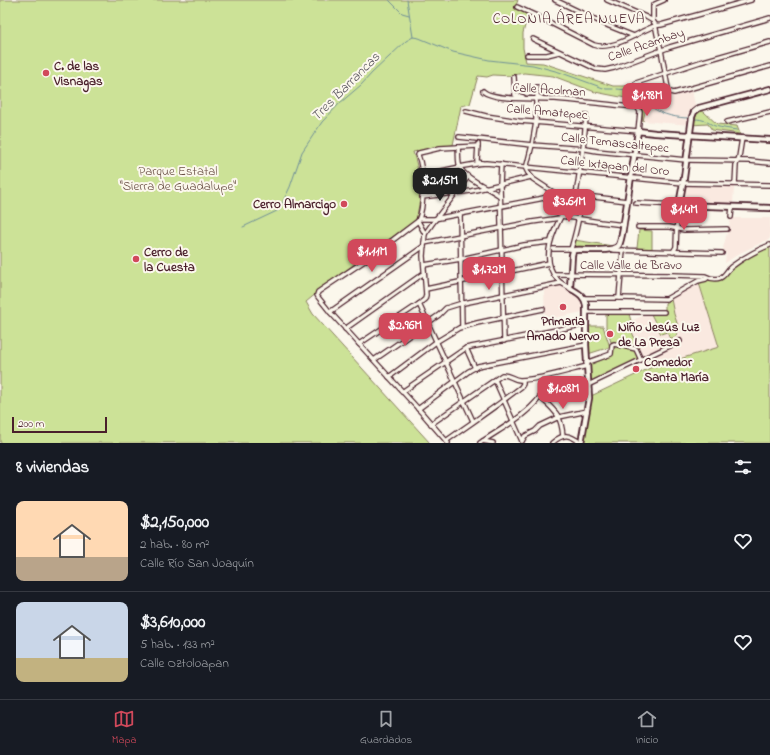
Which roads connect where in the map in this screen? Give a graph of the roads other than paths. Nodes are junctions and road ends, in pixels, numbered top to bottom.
1 (555, 0) edge
2 (607, 0) edge
3 (664, 0) edge
4 (751, 0) edge
5 (517, 8) dead end
6 (770, 18) edge
7 (654, 23) junction
8 (634, 36) junction
9 (533, 39) dead end
10 (770, 42) edge
11 (661, 50) junction
12 (560, 52) junction
13 (527, 56) dead end
14 (770, 66) edge
15 (665, 73) junction
16 (514, 77) dead end
17 (636, 83) dead end
18 (537, 86) dead end
19 (770, 89) edge
20 (483, 91) dead end
21 (525, 99) junction
22 (536, 99) junction
23 (544, 99) junction
24 (466, 111) dead end
25 (770, 112) edge
26 (586, 115) dead end
27 (536, 122) junction
28 (727, 122) dead end
29 (586, 126) junction
30 (638, 131) junction
31 (690, 135) junction
32 (459, 137) dead end
33 (742, 138) junction
34 (478, 139) junction
35 (770, 140) edge
36 (532, 145) junction
37 (478, 146) junction
38 (458, 147) junction
39 (583, 149) junction
40 (633, 155) junction
41 (686, 160) junction
42 (738, 161) junction
43 (483, 163) junction
44 (770, 163) edge
45 (501, 164) junction
46 (460, 167) junction
47 (526, 168) junction
48 (579, 172) junction
49 (422, 174) junction
50 (531, 176) junction
51 (468, 177) junction
52 (630, 178) junction
53 (683, 183) junction
54 (500, 184) junction
55 (735, 184) junction
56 (770, 185) edge
57 (486, 187) junction
58 (457, 192) junction
59 (557, 194) junction
60 (577, 195) junction
61 (500, 196) junction
62 (422, 197) junction
63 (627, 201) junction
64 (636, 203) dead end
65 (679, 205) junction
66 (501, 206) junction
67 (732, 207) junction
68 (770, 208) edge
69 (460, 214) junction
70 (561, 217) junction
71 (437, 218) junction
72 (731, 218) dead end
73 (578, 219) junction
74 (419, 220) junction
75 (624, 225) junction
76 (638, 227) dead end
77 (501, 228) junction
78 (676, 228) junction
79 (727, 229) dead end
80 (425, 234) junction
81 (460, 236) junction
82 (550, 242) junction
83 (424, 245) junction
84 (770, 245) edge
85 (553, 249) dead end
86 (572, 250) junction
87 (606, 250) junction
88 (623, 250) junction
89 (501, 251) junction
90 (673, 252) junction
91 (722, 253) dead end
92 (461, 259) junction
93 (549, 263) junction
94 (424, 265) junction
95 (424, 273) junction
96 (502, 273) junction
97 (554, 274) junction
98 (570, 274) junction
99 (621, 274) junction
100 (707, 278) junction
101 (462, 281) junction
102 (562, 283) junction
103 (426, 288) junction
104 (570, 288) junction
105 (503, 296) junction
106 (583, 297) junction
107 (619, 298) junction
108 (419, 304) junction
109 (462, 304) junction
110 (544, 309) dead end
111 (330, 312) junction
112 (586, 312) junction
113 (664, 312) dead end
114 (503, 318) junction
115 (428, 322) junction
116 (586, 324) junction
117 (462, 327) junction
118 (345, 329) junction
119 (504, 341) junction
120 (436, 342) junction
121 (680, 342) dead end
122 (359, 344) junction
123 (586, 345) junction
124 (466, 348) junction
125 (374, 360) junction
126 (641, 360) junction
127 (446, 362) junction
128 (587, 365) junction
129 (475, 368) junction
130 (389, 377) junction
131 (495, 380) junction
132 (523, 380) junction
133 (455, 382) junction
134 (589, 387) junction
135 (402, 392) junction
136 (540, 397) junction
137 (464, 401) junction
138 (504, 401) junction
139 (418, 409) junction
140 (587, 411) junction
141 (559, 417) junction
142 (513, 421) junction
143 (473, 422) junction
144 (431, 424) junction
145 (563, 436) junction
146 (447, 442) edge
147 (481, 442) edge
148 (522, 442) edge
149 (493, 443) edge
150 (552, 443) edge
151 (581, 443) edge

1 - 8 street
2 - 7 street
3 - 7 street
4 - 7 street
5 - 8 street
6 - 11 street, Calle Acambay
7 - 8 street
7 - 11 street
9 - 12 street, Calle Acambay
10 - 15 street
11 - 12 street, Calle Acambay
11 - 15 street
12 - 13 street
14 - 15 street
15 - 17 street
16 - 21 street
18 - 23 street
19 - 31 street
20 - 21 street, Calle Acolman
21 - 22 street, Calle Acolman
22 - 23 street, Calle Acolman
22 - 27 street
23 - 30 street, Calle Acolman
24 - 27 street, Calle Amatepec
25 - 28 street
26 - 29 street
27 - 29 street, Calle Amatepec
27 - 36 street
29 - 30 street, Calle Amatepec
29 - 39 street
30 - 31 street, Calle Amatepec
30 - 40 street
31 - 33 street, Calle Amatepec
31 - 41 street
32 - 34 street, Calle Temascaltepec
33 - 35 street, Calle Amatepec
33 - 42 street
34 - 36 street, Calle Temascaltepec
34 - 37 street
36 - 39 street, Calle Temascaltepec
36 - 47 street
37 - 38 street
37 - 43 street
38 - 46 street
38 - 49 street
39 - 40 street, Calle Temascaltepec
39 - 48 street
40 - 41 street, Calle Temascaltepec
40 - 52 street
41 - 42 street, Calle Temascaltepec
41 - 53 street
42 - 44 street, Calle Temascaltepec
42 - 55 street
43 - 45 street, Calle Ixtapan del Oro
43 - 46 street, Calle Ixtapan del Oro
45 - 47 street, Calle Ixtapan del Oro
45 - 54 street
46 - 49 street, Calle Ixtapan del Oro
46 - 51 street
47 - 48 street, Calle Ixtapan del Oro
47 - 50 street
48 - 52 street, Calle Ixtapan del Oro
48 - 60 street
49 - 62 street
50 - 54 street
50 - 59 street
51 - 57 street
51 - 58 street
52 - 53 street, Calle Ixtapan del Oro
52 - 63 street
53 - 55 street, Calle Ixtapan del Oro
53 - 65 street
54 - 57 street
54 - 61 street
55 - 56 street, Calle Ixtapan del Oro
57 - 58 street
57 - 61 street
58 - 62 street
58 - 71 street
59 - 60 street
59 - 66 street
59 - 70 street
60 - 63 street
60 - 73 street
61 - 66 street
62 - 74 street
63 - 75 street
64 - 65 street
65 - 67 street
65 - 78 street
66 - 69 street
66 - 77 street
67 - 68 street
67 - 72 street
69 - 71 street
69 - 81 street
70 - 73 street
70 - 77 street
70 - 82 street
71 - 74 street
71 - 80 street
73 - 75 street
73 - 86 street
74 - 80 street
74 - 111 street
75 - 87 street
76 - 78 street
77 - 81 street
77 - 89 street
78 - 79 street
78 - 90 street
80 - 83 street
81 - 83 street
81 - 92 street
82 - 89 street
82 - 93 street
83 - 94 street
83 - 111 street
84 - 100 street
85 - 86 street
86 - 87 street
86 - 98 street
87 - 88 street
88 - 90 street
88 - 99 street
89 - 92 street
89 - 96 street
90 - 91 street
92 - 94 street
92 - 101 street
93 - 96 street
93 - 97 street
94 - 95 street
95 - 103 street
95 - 118 street
96 - 101 street
96 - 105 street
97 - 98 street, Calle Valle de Bravo
97 - 102 street
98 - 99 street, Calle Valle de Bravo
98 - 104 street
99 - 100 street, Calle Valle de Bravo
99 - 107 street
100 - 107 street
101 - 103 street
101 - 109 street
102 - 104 street
102 - 105 street
103 - 108 street
104 - 106 street
105 - 109 street
105 - 114 street
106 - 107 street
106 - 112 street
108 - 115 street
108 - 122 street
109 - 115 street
109 - 117 street
110 - 114 street
111 - 118 street
112 - 113 street
112 - 116 street
114 - 117 street
114 - 119 street
115 - 120 street
115 - 125 street
116 - 119 street
116 - 123 street
117 - 120 street
118 - 122 street
119 - 124 street
120 - 127 street
120 - 130 street
121 - 126 street
122 - 125 street
123 - 128 street
123 - 129 street
124 - 127 street
124 - 129 street
125 - 130 street
126 - 128 street
126 - 134 street
127 - 133 street
127 - 135 street
128 - 132 street
128 - 134 street
129 - 133 street
130 - 135 street
131 - 132 street
131 - 137 street
131 - 138 street
132 - 138 street
133 - 137 street
133 - 139 street
134 - 136 street
134 - 140 street
135 - 139 street
136 - 141 street
136 - 142 street
137 - 143 street
137 - 144 street
138 - 142 street
138 - 143 street
139 - 144 street
140 - 141 street
140 - 151 street
141 - 145 street
141 - 148 street
142 - 147 street
142 - 148 street
143 - 146 street
144 - 146 street
145 - 150 street
145 - 151 street
147 - 149 street

